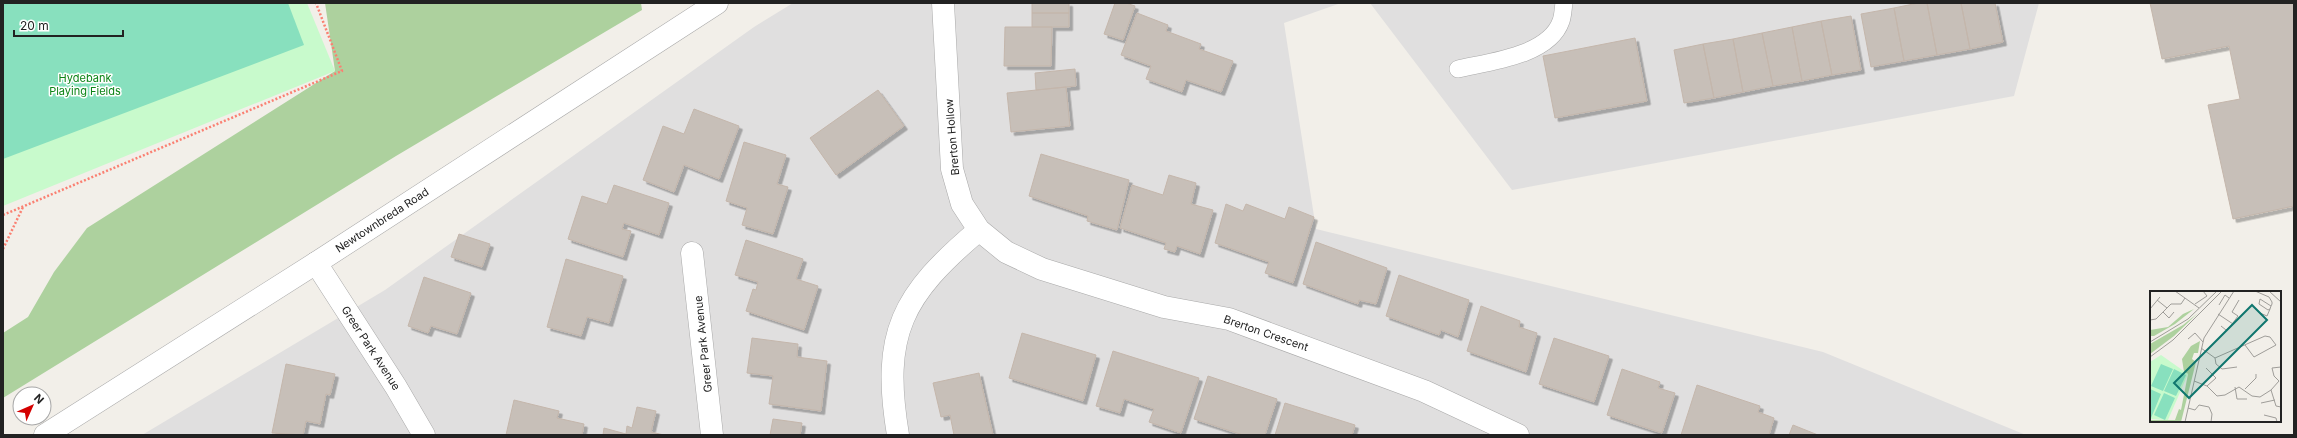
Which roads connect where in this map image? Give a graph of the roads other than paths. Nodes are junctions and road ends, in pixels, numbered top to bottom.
1 (717, 3) edge
2 (943, 3) edge
3 (1564, 3) edge
4 (1458, 69) dead end
5 (979, 230) junction
6 (1006, 252) joint
7 (692, 253) dead end
8 (316, 263) junction
9 (45, 435) edge
10 (424, 435) edge
11 (712, 435) edge
12 (898, 435) edge
13 (1518, 435) edge

1 - 8 street, Newtownbreda Road
2 - 5 street, Brerton Hollow
3 - 4 lane
5 - 6 street, Brerton Hollow
5 - 12 street
6 - 13 street, Brerton Crescent
7 - 11 street, Greer Park Avenue
8 - 9 street, Newtownbreda Road
8 - 10 street, Greer Park Avenue

